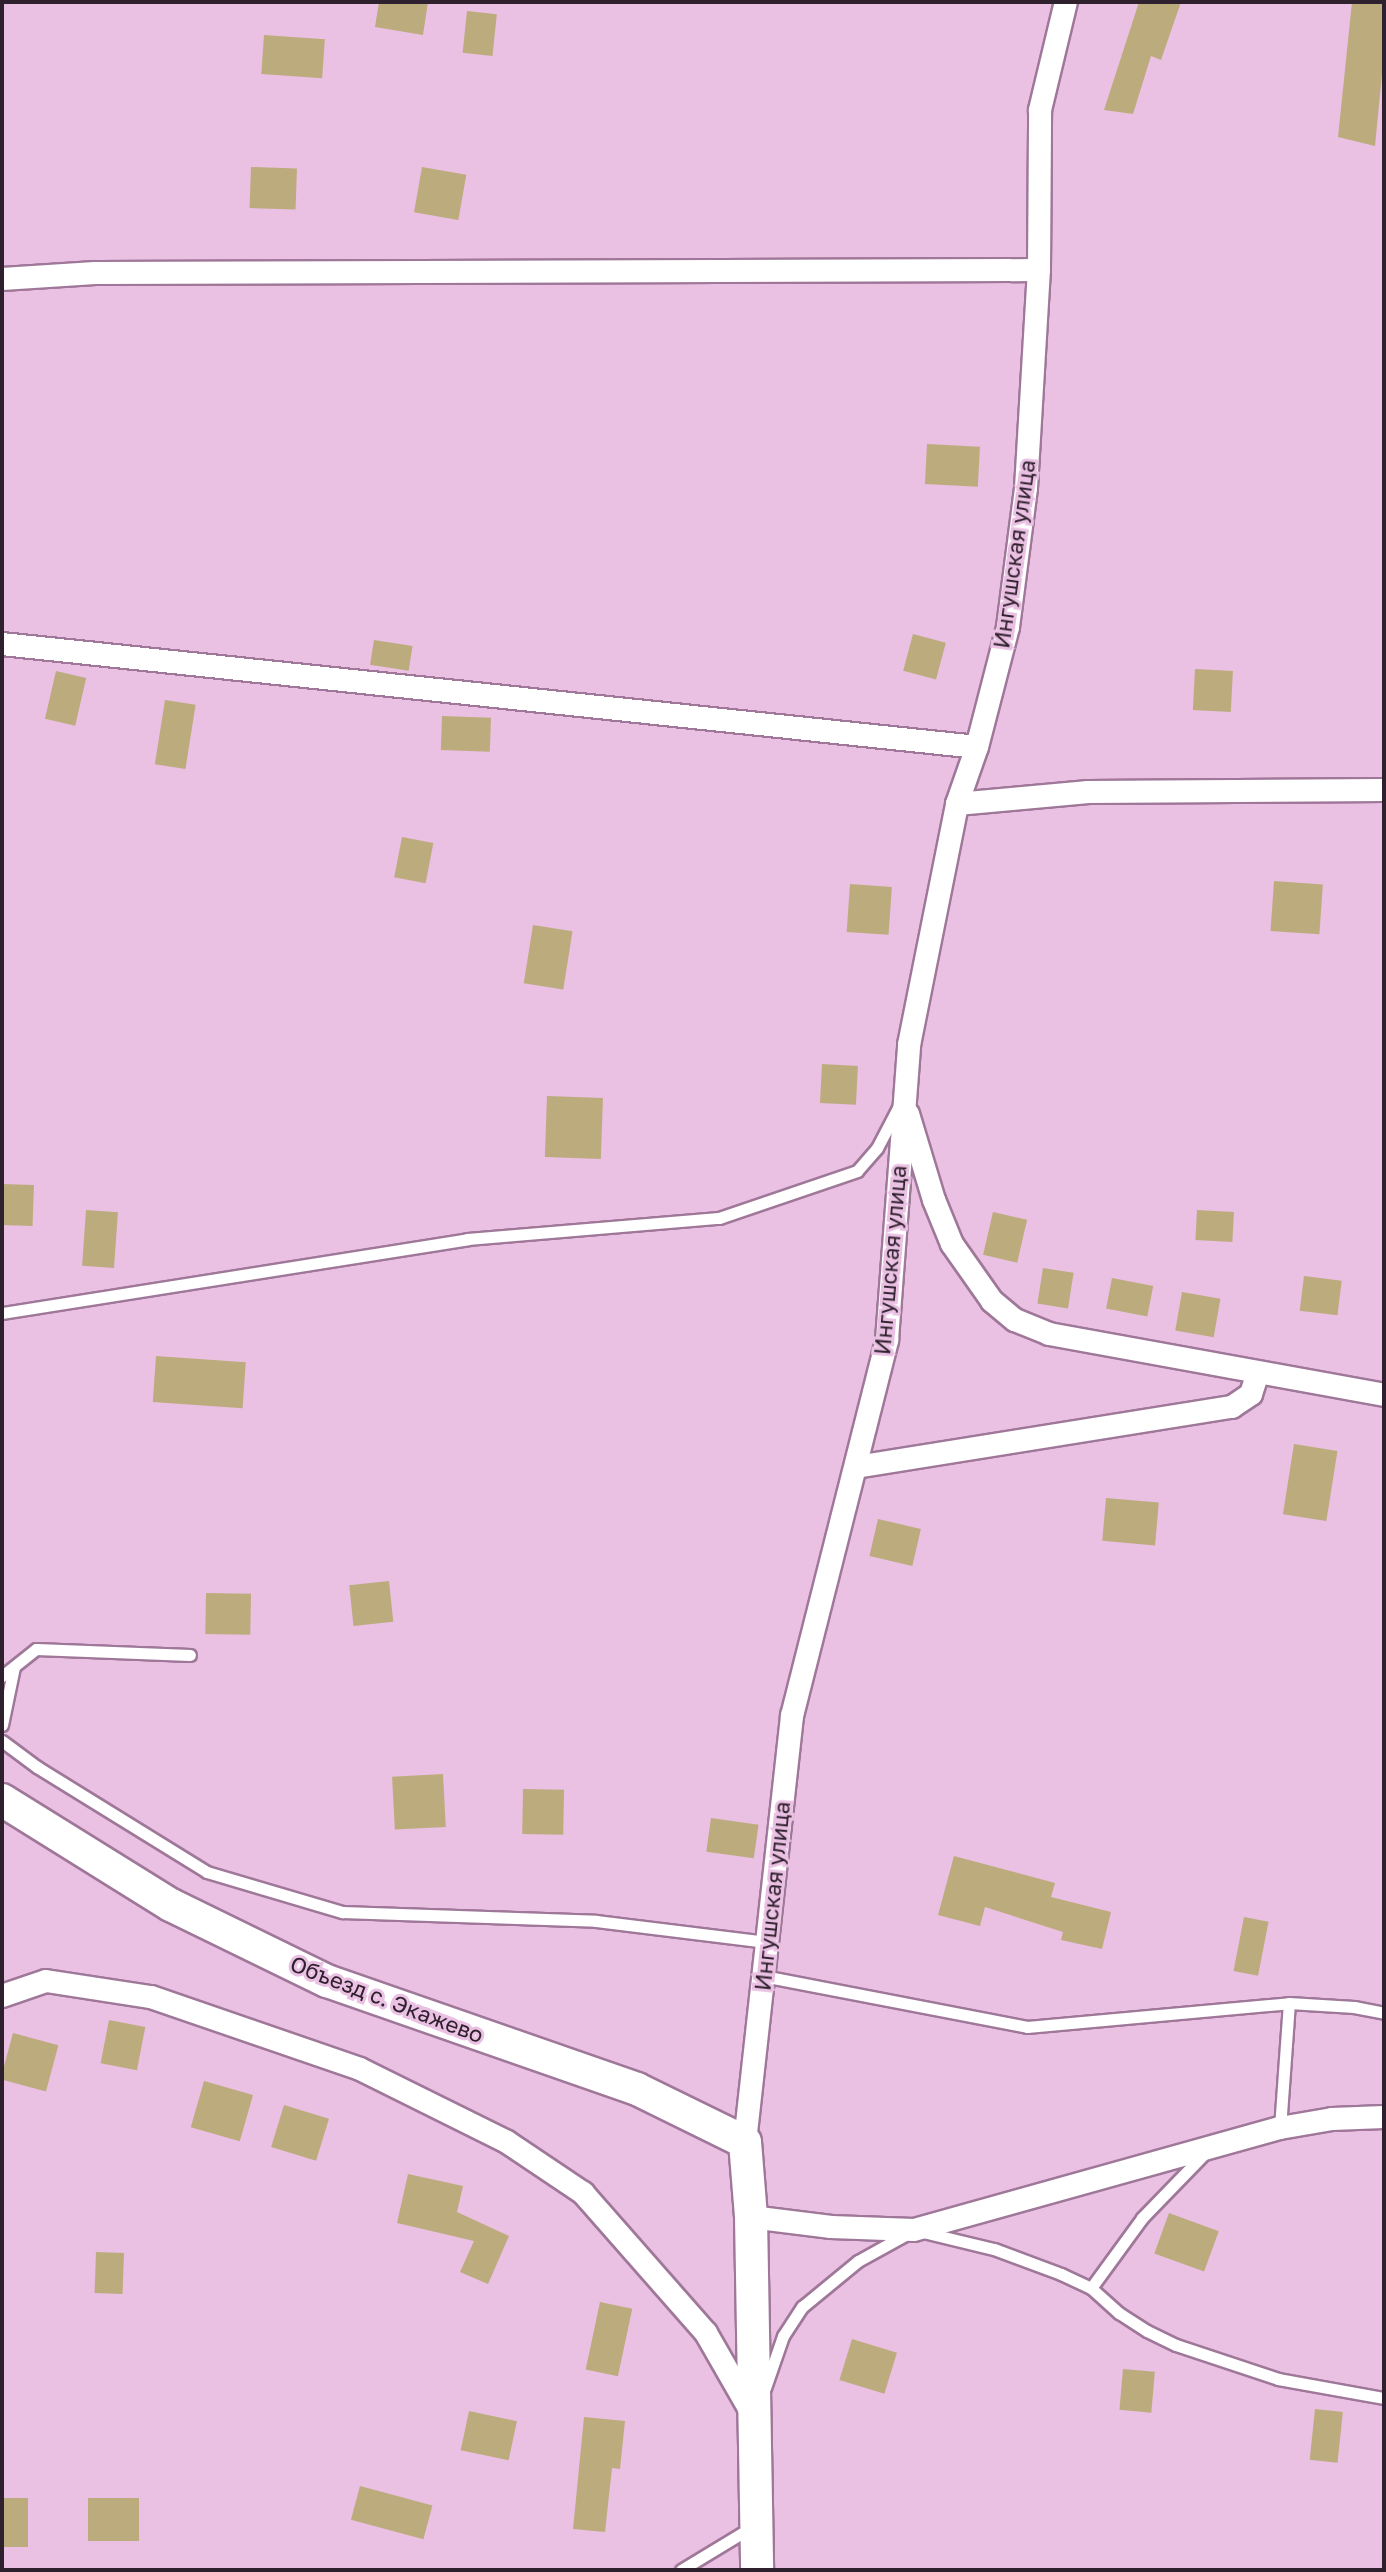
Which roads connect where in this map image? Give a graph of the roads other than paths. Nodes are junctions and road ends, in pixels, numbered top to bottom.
1 (1066, 2) edge
2 (1039, 270) junction
3 (2, 279) edge
4 (2, 644) edge
5 (977, 747) junction
6 (1384, 790) edge
7 (957, 804) junction
8 (903, 1098) junction
9 (2, 1313) edge
10 (1258, 1373) junction
11 (1384, 1395) edge
12 (856, 1467) junction
13 (190, 1655) dead end
14 (14, 1667) junction
15 (2, 1676) edge
16 (2, 1725) edge
17 (2, 1741) edge
18 (2, 1800) edge
19 (767, 1942) junction
20 (763, 1976) junction
21 (2, 1996) edge
22 (1289, 2003) junction
23 (1384, 2013) edge
24 (1384, 2117) edge
25 (1280, 2128) junction
26 (745, 2142) junction
27 (1211, 2147) junction
28 (751, 2217) junction
29 (914, 2230) junction
30 (1091, 2288) junction
31 (1384, 2398) edge
32 (755, 2419) junction
33 (758, 2524) junction
34 (681, 2570) edge
35 (757, 2570) edge

1 - 2 street, Ингушская улица
2 - 3 street
2 - 5 street, Ингушская улица
4 - 5 street
5 - 7 street, Ингушская улица
6 - 7 street
7 - 8 street, Ингушская улица
8 - 9 lane
8 - 10 street
8 - 12 street, Ингушская улица
10 - 11 street
10 - 12 street
12 - 19 street, Ингушская улица
13 - 14 lane
14 - 15 lane
14 - 16 lane
17 - 19 lane
18 - 26 main road, Объезд с. Экажево
19 - 20 street, Ингушская улица
20 - 22 lane
20 - 26 street, Ингушская улица
21 - 32 street
22 - 23 lane
22 - 25 lane
24 - 25 street
25 - 27 street
26 - 28 main road, Ингушская улица
27 - 29 street
27 - 30 lane
28 - 29 street
28 - 32 main road, Ингушская улица
29 - 30 lane
29 - 32 lane
30 - 31 lane
32 - 33 main road, Ингушская улица
33 - 34 lane
33 - 35 main road, Ингушская улица

